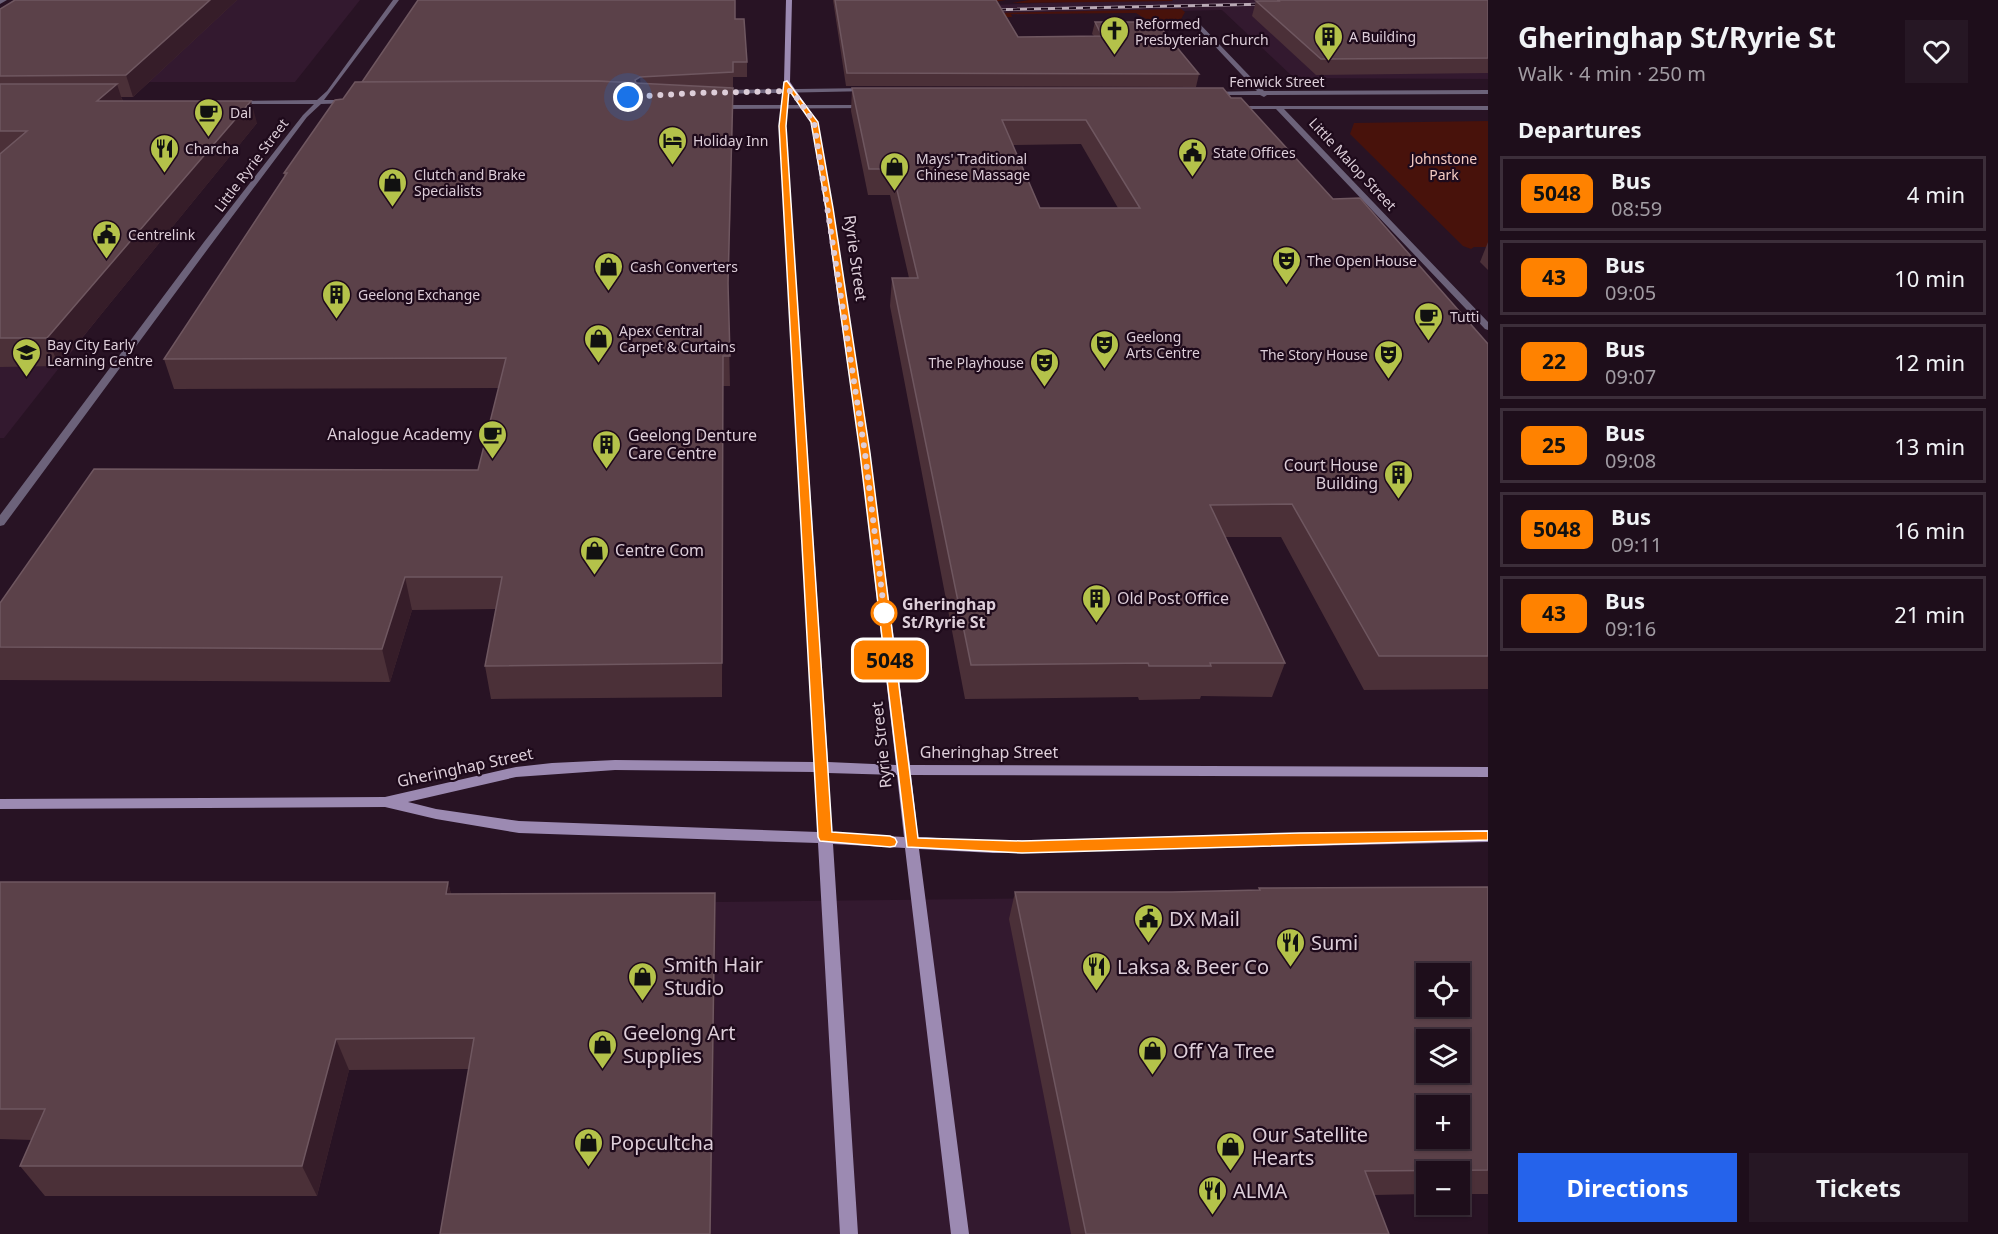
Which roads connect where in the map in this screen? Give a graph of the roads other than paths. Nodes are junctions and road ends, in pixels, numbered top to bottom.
1 (396, 0) edge
2 (789, 0) edge
3 (1195, 22) dead end
4 (878, 90) edge
5 (788, 91) junction
6 (706, 92) edge
7 (1197, 92) edge
8 (1488, 92) edge
9 (1262, 93) junction
10 (223, 102) edge
11 (320, 102) junction
12 (355, 102) edge
13 (707, 106) edge
14 (783, 107) junction
15 (805, 107) junction
16 (871, 107) edge
17 (1229, 107) edge
18 (1279, 108) junction
19 (1488, 108) edge
20 (1488, 327) edge
21 (0, 522) edge
22 (821, 767) junction
23 (903, 770) junction
24 (1488, 772) edge
25 (385, 802) junction
26 (0, 804) edge
27 (1488, 836) edge
28 (825, 837) junction
29 (912, 843) junction
30 (849, 1234) edge
31 (960, 1234) edge

1 - 11 street, Little Ryrie Street
2 - 5 main road
3 - 9 street, Little Malop Street
4 - 5 street
5 - 6 street
5 - 14 main road
5 - 15 main road, Ryrie Street
7 - 9 street, Fenwick Street
8 - 9 street, Fenwick Street
9 - 18 street, Little Malop Street
10 - 11 street
11 - 12 street
11 - 21 street, Little Ryrie Street
13 - 14 street
14 - 15 street
14 - 22 main road
15 - 16 street
15 - 23 main road, Ryrie Street
17 - 18 street, Fenwick Street
18 - 19 street, Fenwick Street
18 - 20 street, Little Malop Street
22 - 23 main road, Gheringhap Street
22 - 25 main road, Gheringhap Street
22 - 28 main road
23 - 24 main road, Gheringhap Street
23 - 29 main road, Ryrie Street
25 - 26 main road, Gheringhap Street
25 - 28 main road, Gheringhap Street
27 - 29 main road, Gheringhap Street
28 - 29 main road, Gheringhap Street
28 - 30 main road
29 - 31 main road, Ryrie Street

